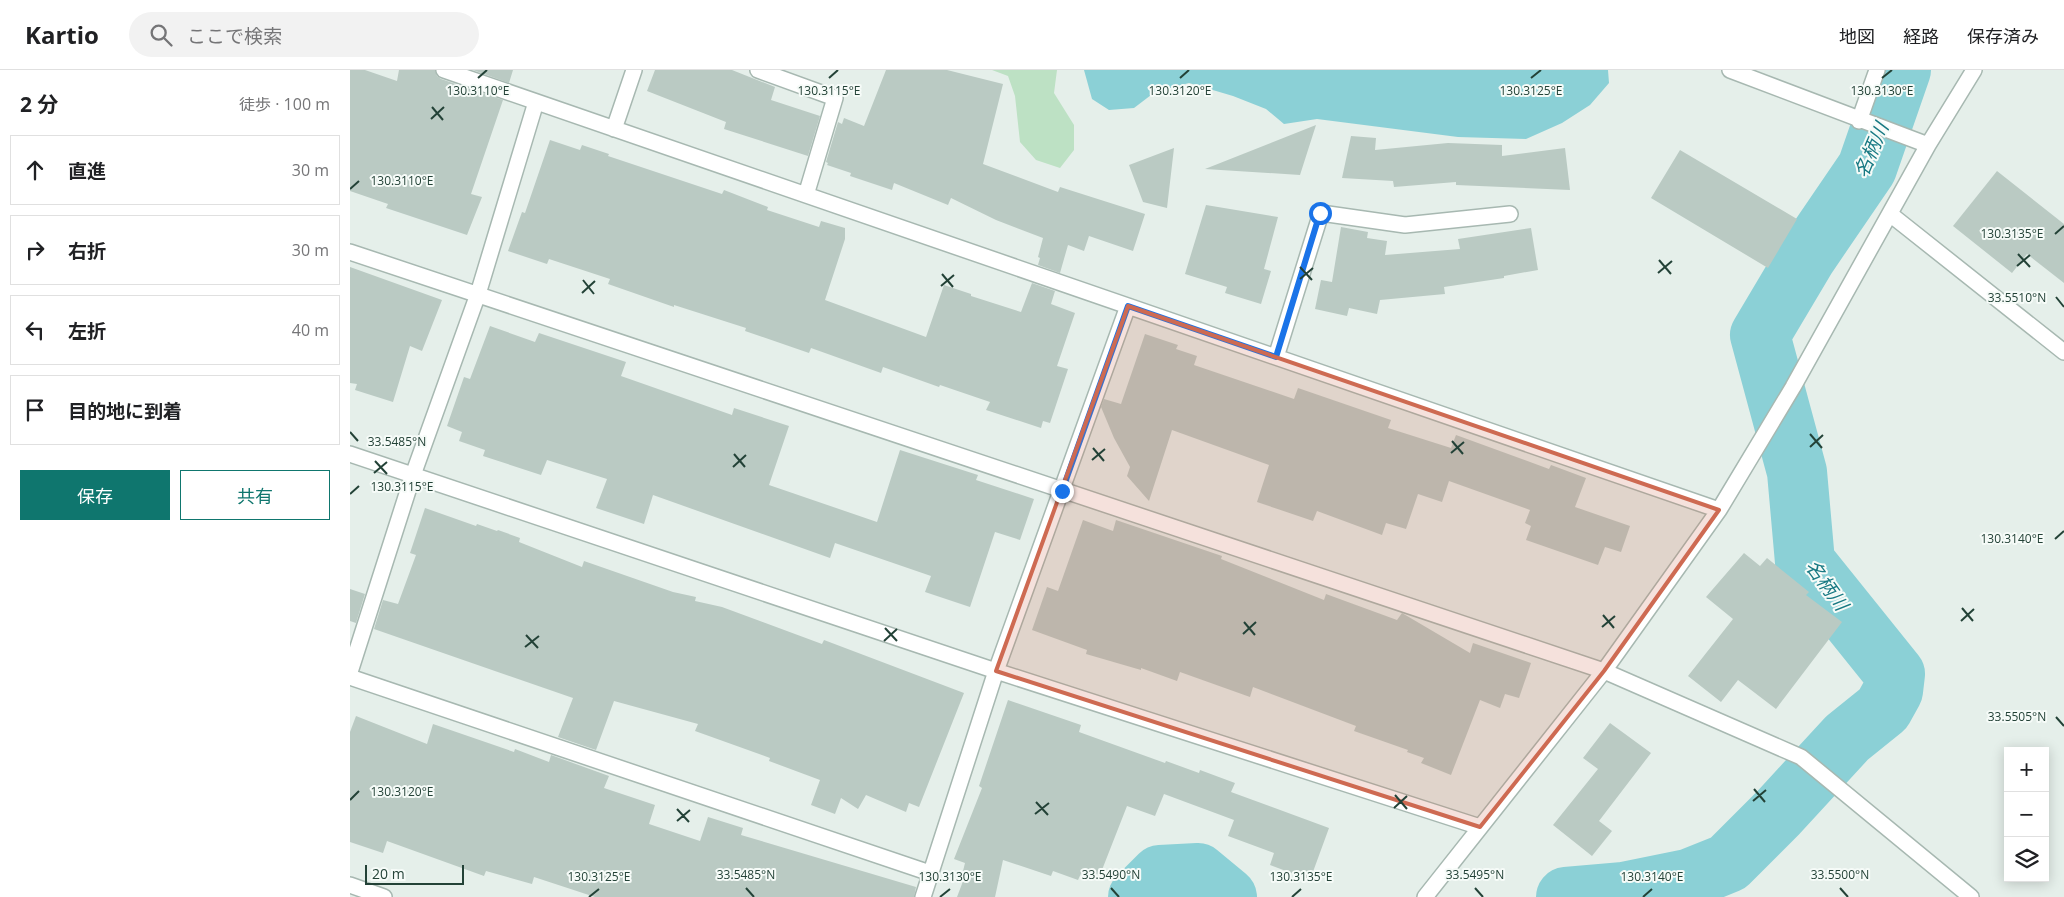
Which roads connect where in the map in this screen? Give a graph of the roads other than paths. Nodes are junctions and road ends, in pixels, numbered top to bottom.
1 (444, 70) edge
2 (634, 70) edge
3 (758, 70) edge
4 (1730, 70) edge
5 (1877, 70) edge
6 (1974, 70) edge
7 (536, 102) junction
8 (1859, 121) junction
9 (614, 129) junction
10 (1928, 145) junction
11 (806, 195) junction
12 (1510, 214) dead end
13 (1890, 214) junction
14 (350, 252) edge
15 (478, 294) junction
16 (1128, 306) junction
17 (2064, 352) edge
18 (1276, 357) junction
19 (350, 454) edge
20 (412, 475) junction
21 (1062, 491) junction
22 (1719, 510) junction
23 (996, 671) junction
24 (1604, 671) junction
25 (350, 672) edge
26 (350, 678) edge
27 (1480, 827) junction
28 (930, 873) junction
29 (350, 885) edge
30 (1428, 893) edge
31 (384, 897) edge
32 (922, 897) edge
33 (1971, 897) edge

1 - 7 street
2 - 9 street
3 - 11 street
4 - 8 street
5 - 8 street
6 - 10 street
7 - 9 street
7 - 15 street
8 - 10 street
9 - 11 street
10 - 13 street
11 - 16 street
12 - 18 street
13 - 17 street
13 - 22 street
14 - 15 street
15 - 20 street
15 - 21 street
16 - 18 street
16 - 21 street
18 - 22 street
19 - 20 street
20 - 23 street
20 - 25 street
21 - 23 street
21 - 24 street
22 - 24 street
23 - 27 street
23 - 28 street
24 - 27 street
24 - 33 street
26 - 28 street
27 - 30 street
28 - 32 street
29 - 31 street

